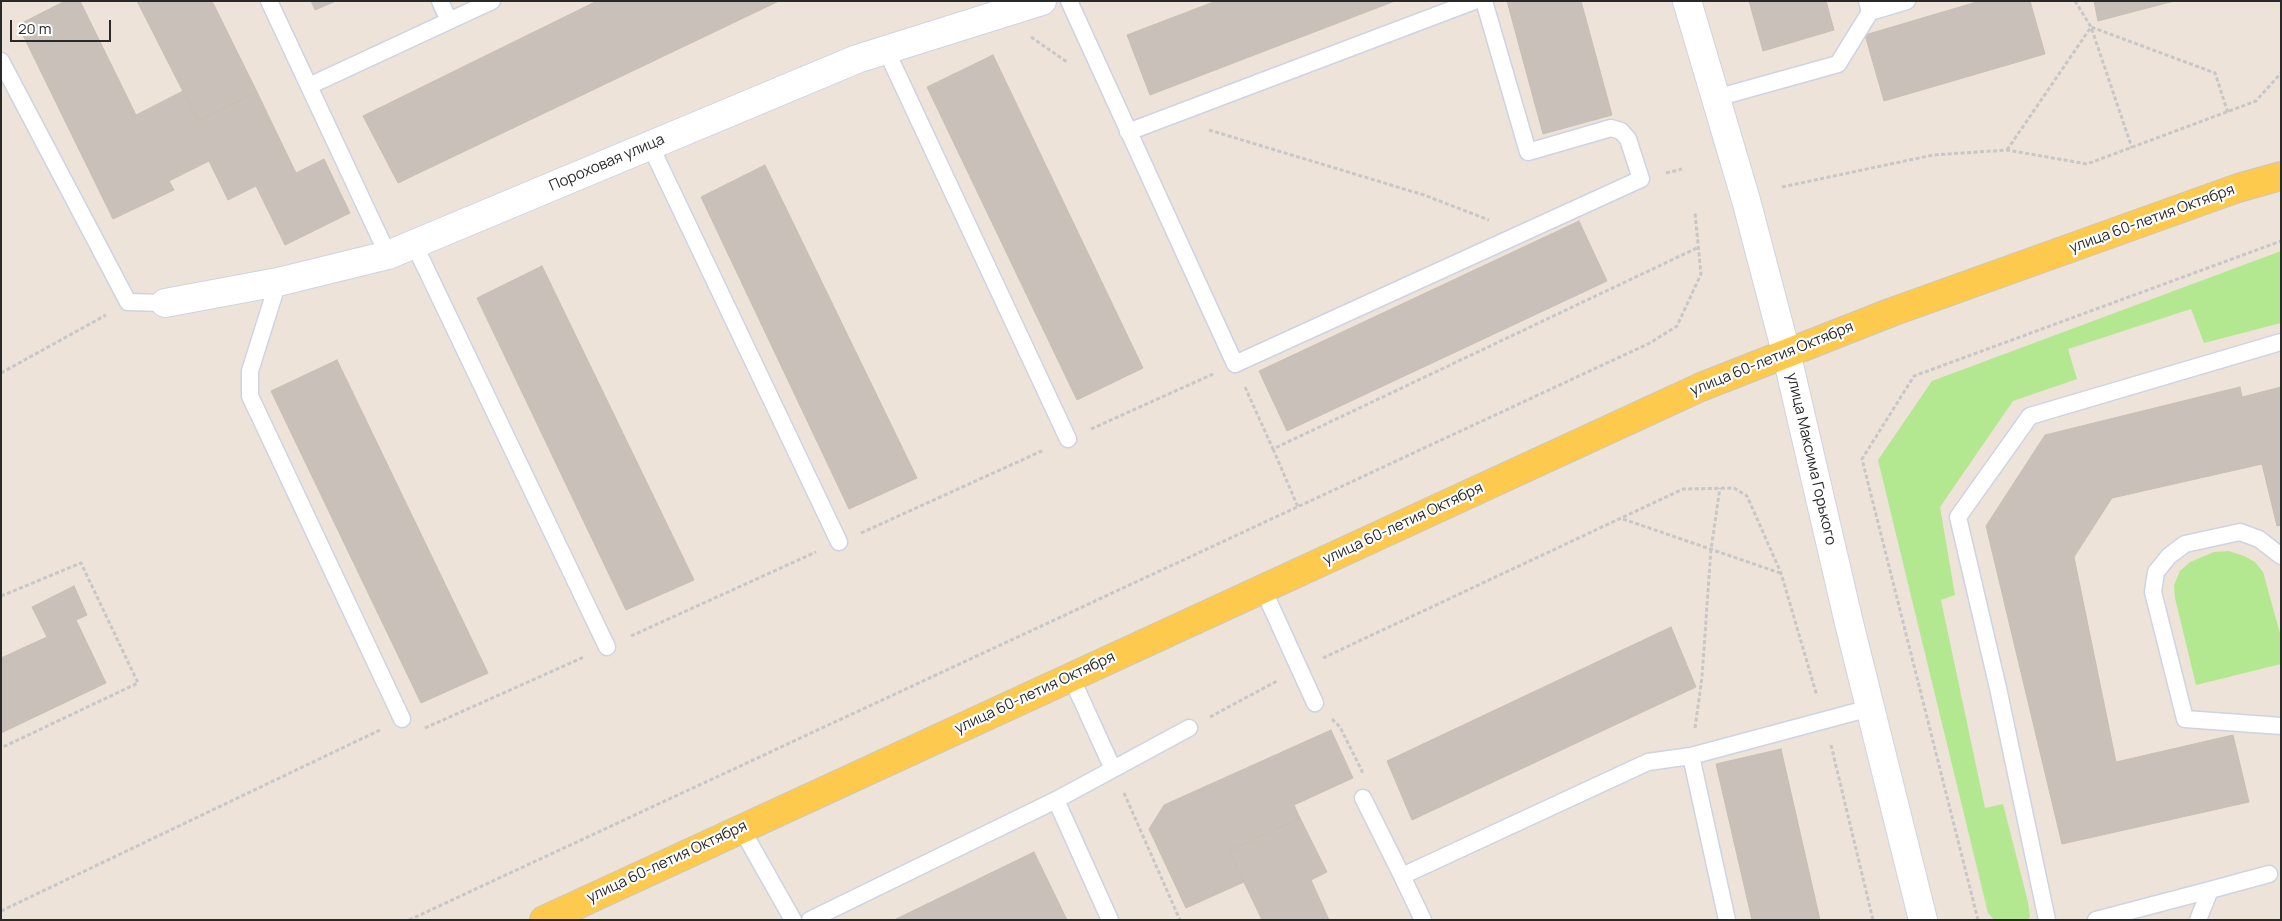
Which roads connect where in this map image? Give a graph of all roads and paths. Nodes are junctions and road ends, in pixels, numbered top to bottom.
1 (269, 1) edge
2 (440, 1) edge
3 (492, 1) edge
4 (1042, 1) edge
5 (1069, 1) edge
6 (1474, 1) edge
7 (1484, 1) edge
8 (1688, 1) edge
9 (1907, 1) edge
10 (2075, 1) edge
11 (1869, 7) edge
12 (995, 8) edge
13 (449, 21) junction
14 (2091, 27) junction
15 (886, 50) junction
16 (1, 61) edge
17 (1068, 63) dead end
18 (2281, 72) edge
19 (309, 86) junction
20 (1716, 98) junction
21 (2228, 113) junction
22 (1166, 117) junction
23 (1128, 132) junction
24 (650, 145) junction
25 (2132, 148) junction
26 (2007, 150) junction
27 (2281, 176) edge
28 (1782, 187) dead end
29 (1696, 213) dead end
30 (1522, 233) junction
31 (2281, 242) edge
32 (414, 244) junction
33 (1699, 247) junction
34 (388, 255) junction
35 (278, 282) junction
36 (128, 302) junction
37 (165, 303) joint
38 (2281, 342) edge
39 (1786, 352) junction
40 (1234, 364) junction
41 (1, 373) edge
42 (1068, 439) dead end
43 (1273, 449) junction
44 (1720, 488) junction
45 (1298, 507) junction
46 (1622, 518) junction
47 (840, 542) dead end
48 (1711, 549) junction
49 (2281, 556) edge
50 (1781, 573) junction
51 (1263, 589) junction
52 (1, 596) edge
53 (607, 647) dead end
54 (1300, 669) junction
55 (1071, 677) junction
56 (1316, 704) joint
57 (1870, 708) junction
58 (402, 719) joint
59 (1825, 721) junction
60 (2281, 726) edge
61 (1190, 728) joint
62 (1, 748) edge
63 (1691, 756) junction
64 (1113, 770) junction
65 (1362, 798) joint
66 (1056, 800) junction
67 (741, 828) junction
68 (2270, 874) dead end
69 (1402, 876) junction
70 (2210, 890) junction
71 (1, 911) edge
72 (409, 920) edge
73 (544, 920) edge
74 (792, 920) edge
75 (810, 920) edge
76 (1110, 920) edge
77 (1180, 920) edge
78 (1423, 920) edge
79 (1727, 920) edge
80 (1873, 920) edge
81 (1923, 920) edge
82 (1978, 920) edge
83 (2047, 920) edge
84 (2096, 920) edge
85 (2198, 920) edge

1 - 19 lane
2 - 13 lane
3 - 13 lane
4 - 12 street, Пороховая улица
5 - 23 lane
6 - 22 lane
7 - 30 lane
8 - 20 street, улица Максима Горького
9 - 11 lane
10 - 14 path
11 - 20 lane
12 - 15 street, Пороховая улица
12 - 17 path
13 - 19 lane
14 - 21 path
14 - 25 path
14 - 26 path
15 - 24 street, Пороховая улица
15 - 42 lane
16 - 36 lane
18 - 21 path
19 - 34 lane
20 - 39 street, улица Максима Горького
21 - 25 path
22 - 23 lane
22 - 30 path
23 - 40 lane
24 - 32 street, Пороховая улица
24 - 47 lane
25 - 26 path
26 - 28 path
27 - 39 main road, улица 60-летия Октября
29 - 33 path
30 - 40 lane
31 - 82 path
32 - 34 street, Пороховая улица
32 - 53 lane
33 - 43 path
33 - 45 path
34 - 35 street, Пороховая улица
35 - 37 street, Пороховая улица
35 - 58 lane
36 - 37 lane
36 - 41 path
38 - 83 lane
39 - 51 main road, улица 60-летия Октября
39 - 57 street, улица Максима Горького
40 - 43 path
43 - 45 path
44 - 46 path
44 - 48 path
44 - 50 path
45 - 72 path
46 - 48 path
46 - 54 path
48 - 50 path
48 - 63 path
49 - 60 lane
50 - 59 path
51 - 54 lane
51 - 55 main road, улица 60-летия Октября
52 - 62 path
54 - 56 lane
54 - 61 path
55 - 64 lane
55 - 67 main road, улица 60-летия Октября
56 - 65 path
57 - 59 lane
57 - 81 street, улица Максима Горького
58 - 71 path
59 - 63 lane
59 - 80 path
61 - 64 lane
63 - 69 lane
63 - 79 lane
64 - 66 lane
64 - 77 path
65 - 69 lane
66 - 75 lane
66 - 76 lane
67 - 73 main road, улица 60-летия Октября
67 - 74 lane
68 - 70 lane
69 - 78 lane
70 - 84 lane
70 - 85 lane

